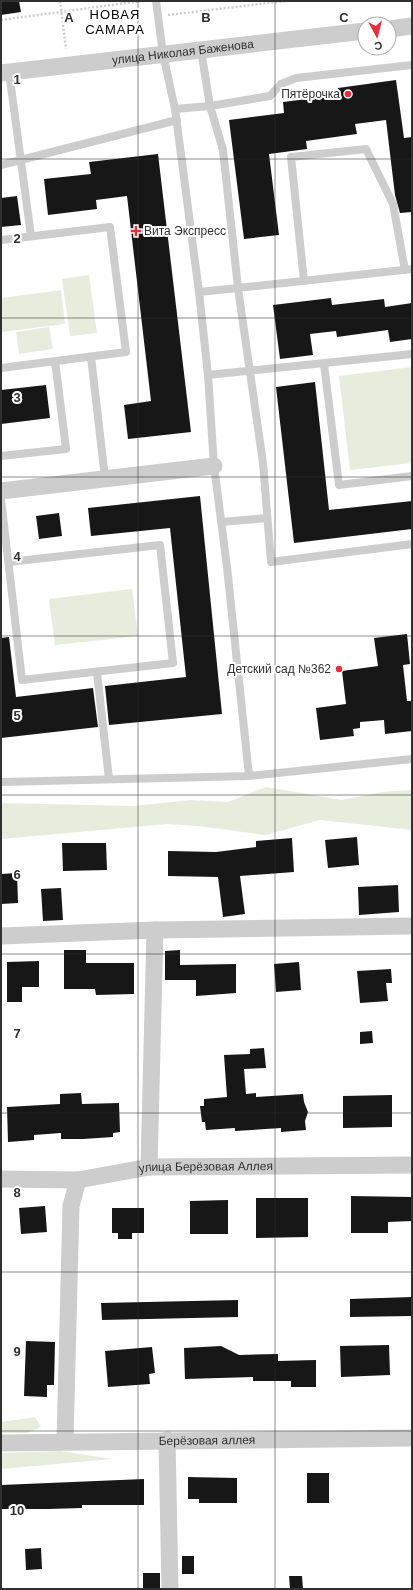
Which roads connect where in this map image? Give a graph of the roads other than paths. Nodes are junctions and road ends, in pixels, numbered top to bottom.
1 (156, 1) edge
2 (412, 26) edge
3 (397, 28) edge
4 (357, 32) edge
5 (200, 50) junction
6 (163, 54) junction
7 (412, 65) edge
8 (5, 73) edge
9 (210, 106) junction
10 (175, 109) junction
11 (177, 120) junction
12 (20, 160) junction
13 (1, 165) edge
14 (31, 236) junction
15 (1, 240) edge
16 (408, 269) edge
17 (304, 281) junction
18 (238, 288) junction
19 (199, 292) junction
20 (412, 354) edge
21 (91, 357) junction
22 (55, 361) junction
23 (324, 364) junction
24 (1, 368) edge
25 (250, 371) junction
26 (208, 375) junction
27 (1, 456) edge
28 (214, 466) junction
29 (412, 476) edge
30 (105, 478) junction
31 (1, 491) edge
32 (1, 499) edge
33 (267, 518) junction
34 (221, 522) junction
35 (412, 544) edge
36 (9, 562) junction
37 (97, 672) junction
38 (412, 759) edge
39 (249, 776) junction
40 (109, 779) junction
41 (1, 782) edge
42 (412, 926) edge
43 (155, 930) junction
44 (1, 936) edge
45 (412, 1165) edge
46 (149, 1167) junction
47 (1, 1179) edge
48 (78, 1180) junction
49 (412, 1438) edge
50 (167, 1440) junction
51 (65, 1441) junction
52 (1, 1442) edge
53 (170, 1589) edge

1 - 6 lane
2 - 3 street
4 - 5 street, улица Николая Баженова
5 - 6 street, улица Николая Баженова
5 - 9 lane
6 - 8 street, улица Николая Баженова
6 - 10 lane
7 - 9 lane
8 - 12 lane
9 - 10 lane
9 - 18 lane
10 - 11 lane
11 - 12 lane
11 - 19 lane
12 - 13 lane
12 - 14 lane
14 - 15 lane
14 - 21 lane
16 - 17 lane
16 - 17 lane
17 - 18 lane
18 - 19 lane
18 - 25 lane
19 - 26 lane
20 - 23 lane
21 - 22 lane
21 - 30 lane
22 - 24 lane
22 - 27 lane
23 - 25 lane
23 - 29 lane
25 - 26 lane
25 - 33 lane
26 - 28 lane
28 - 30 street
28 - 34 lane
30 - 31 street
32 - 36 lane
33 - 34 lane
33 - 35 lane
34 - 39 lane
36 - 37 lane
36 - 37 lane
37 - 40 lane
38 - 39 lane
39 - 40 lane
40 - 41 lane
42 - 43 street
43 - 44 street
43 - 46 street
45 - 46 street, улица Берёзовая Аллея
46 - 48 street, улица Берёзовая Аллея
47 - 48 street, улица Берёзовая Аллея
48 - 51 street
49 - 50 street, Берёзовая аллея
50 - 51 street, Берёзовая аллея
50 - 53 street
51 - 52 street, Берёзовая аллея

